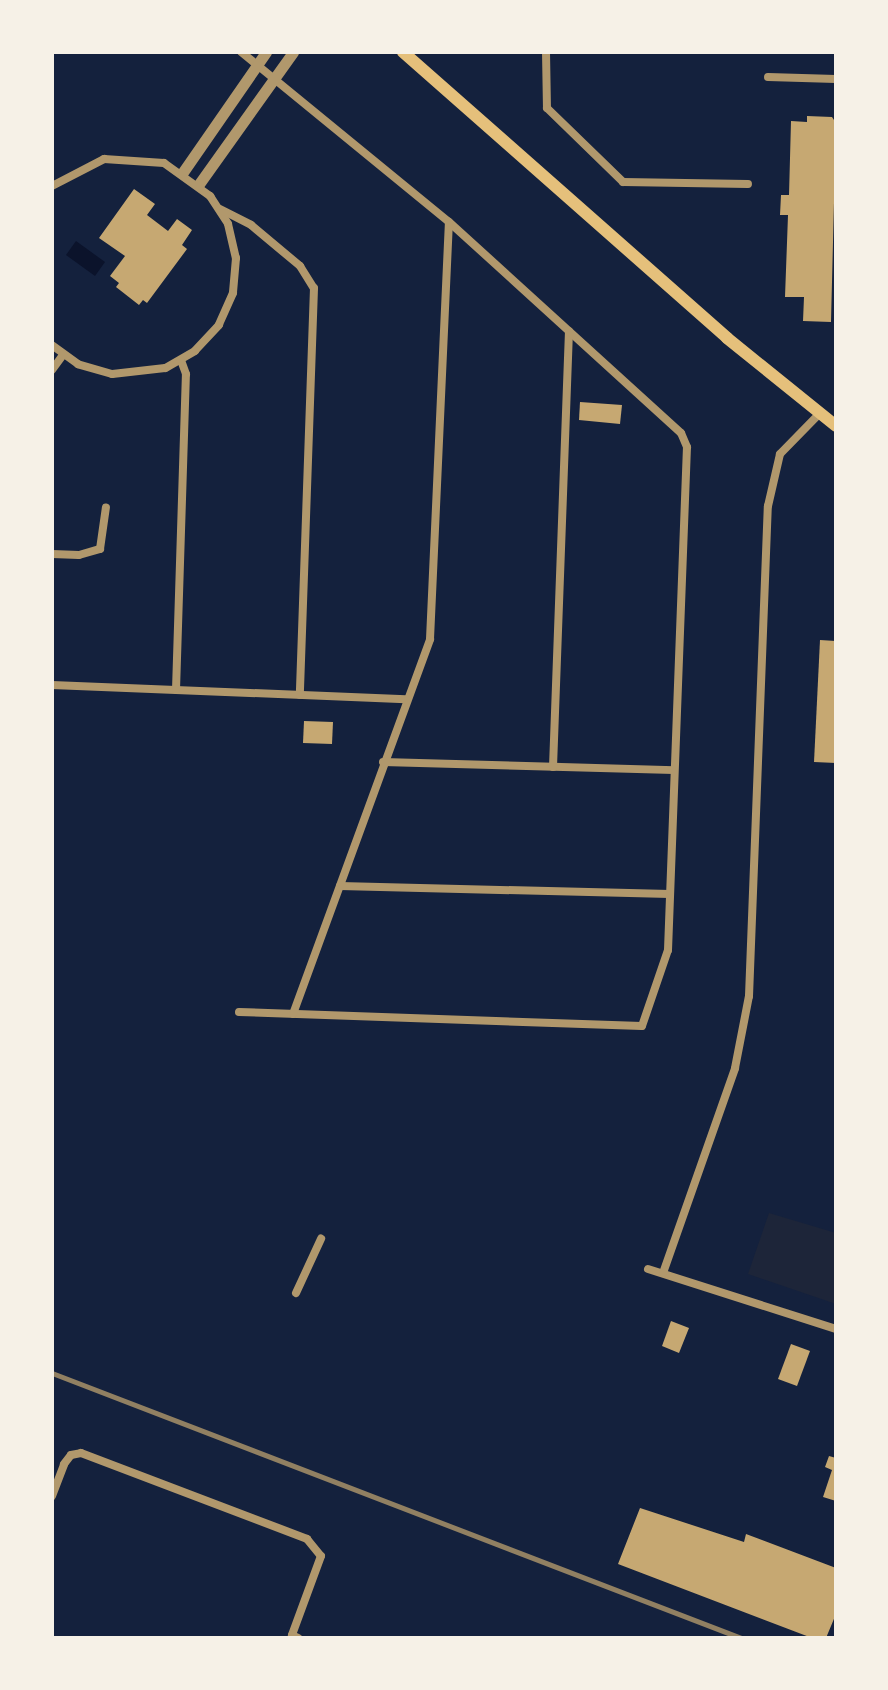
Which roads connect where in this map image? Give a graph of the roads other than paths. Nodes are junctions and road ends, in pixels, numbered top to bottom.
1 (241, 52) edge
2 (266, 52) edge
3 (293, 52) edge
4 (403, 52) edge
5 (546, 52) edge
6 (257, 63) junction
7 (275, 77) junction
8 (768, 77) dead end
9 (836, 79) edge
10 (183, 172) junction
11 (199, 184) junction
12 (748, 184) dead end
13 (52, 186) edge
14 (220, 209) junction
15 (449, 222) junction
16 (569, 331) junction
17 (52, 345) edge
18 (63, 355) junction
19 (181, 360) junction
20 (52, 370) edge
21 (819, 414) junction
22 (836, 426) edge
23 (106, 507) dead end
24 (52, 554) edge
25 (52, 685) edge
26 (176, 690) junction
27 (300, 695) junction
28 (406, 699) junction
29 (383, 762) junction
30 (553, 767) junction
31 (674, 770) junction
32 (340, 886) junction
33 (670, 894) junction
34 (239, 1012) dead end
35 (293, 1014) junction
36 (321, 1239) dead end
37 (648, 1269) dead end
38 (663, 1273) junction
39 (296, 1293) dead end
40 (836, 1329) edge
41 (52, 1496) edge
42 (295, 1636) edge

1 - 6 street
2 - 6 street
3 - 7 street
4 - 21 main road
5 - 12 street
6 - 7 street
6 - 10 street
7 - 11 street
7 - 15 street
8 - 9 street
10 - 11 street
10 - 13 street
11 - 14 street
14 - 19 street
14 - 27 street
15 - 16 street
15 - 28 street
16 - 30 street
16 - 31 street
17 - 18 street
18 - 19 street
18 - 20 street
19 - 26 street
21 - 22 main road
21 - 38 street
23 - 24 street
25 - 26 street
26 - 27 street
27 - 28 street
28 - 29 street
29 - 30 street
29 - 32 street
30 - 31 street
31 - 33 street
32 - 33 street
32 - 35 street
33 - 35 street
34 - 35 street
36 - 39 street
37 - 38 street
38 - 40 street
41 - 42 street

